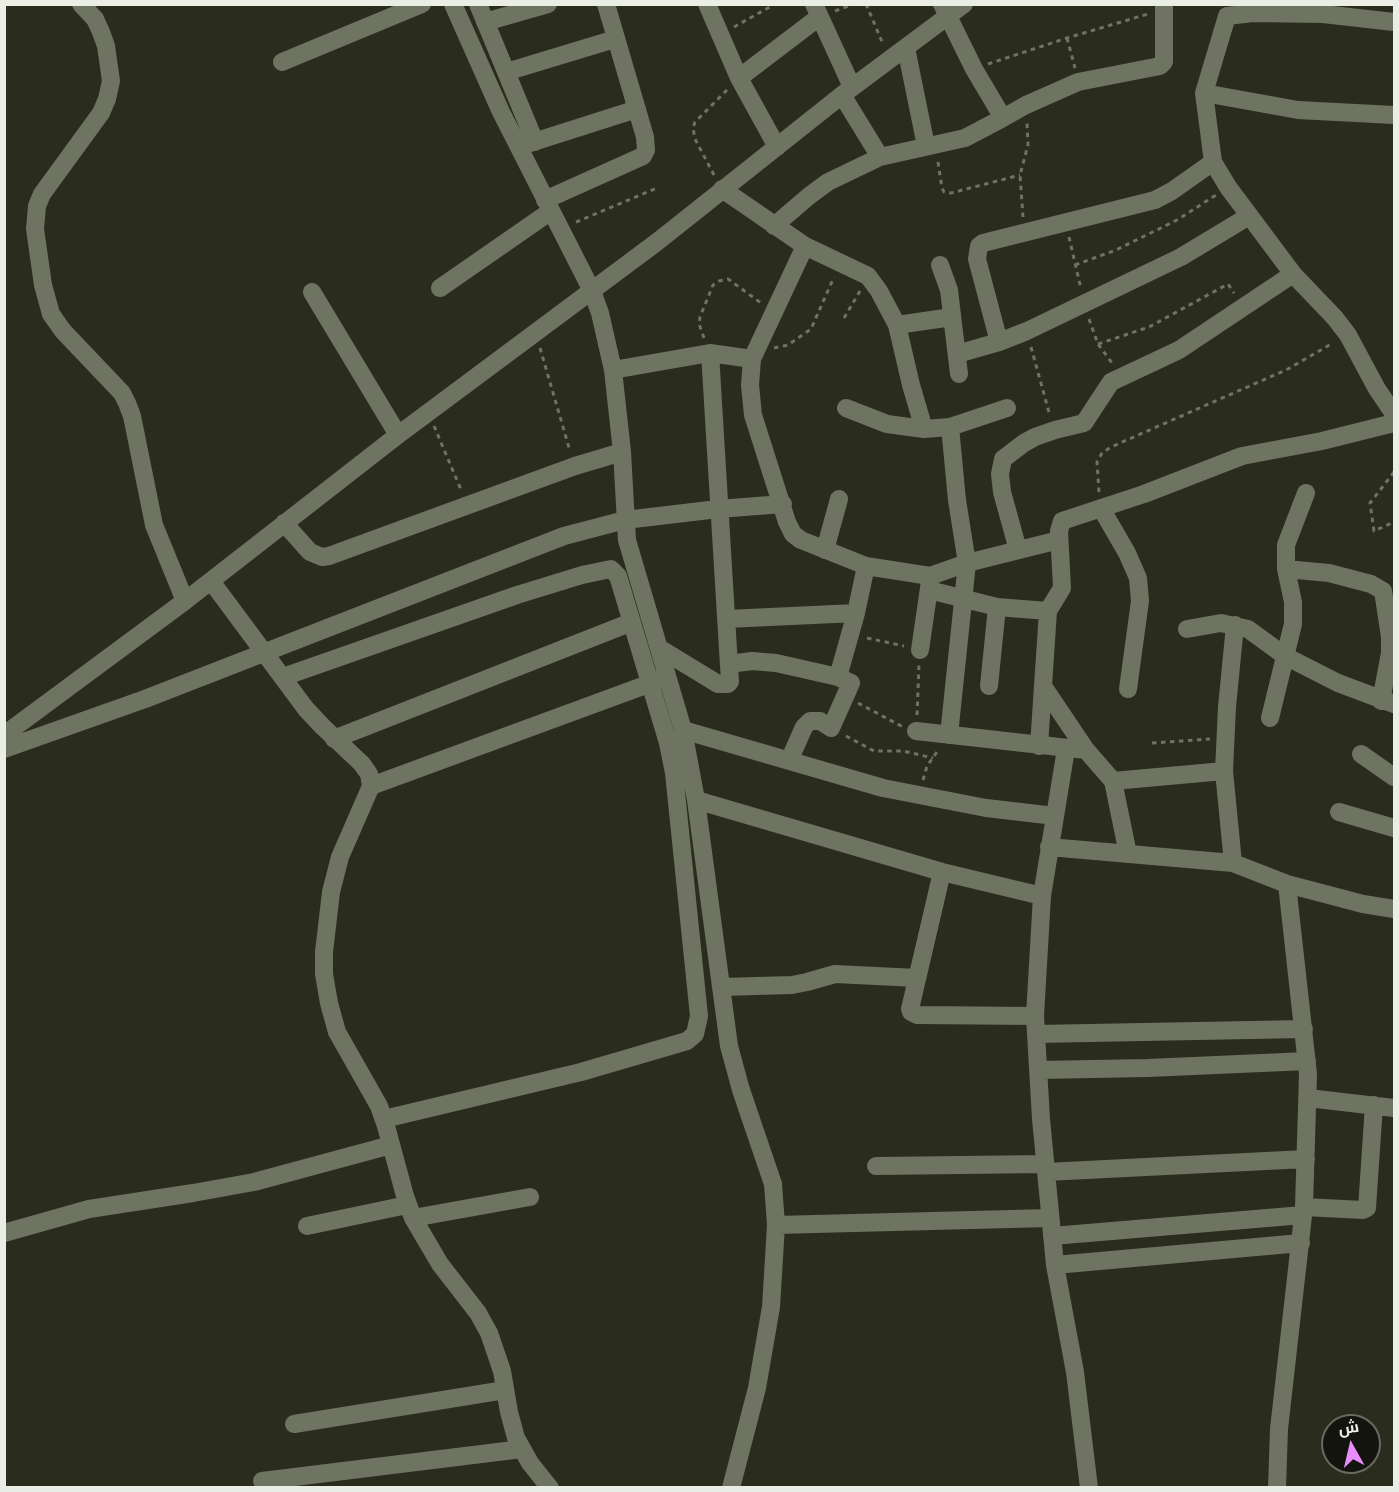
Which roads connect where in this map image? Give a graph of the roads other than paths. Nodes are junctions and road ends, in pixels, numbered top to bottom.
1 (81, 4) edge
2 (422, 4) edge
3 (453, 4) edge
4 (478, 4) edge
5 (548, 4) edge
6 (606, 4) edge
7 (707, 4) edge
8 (964, 4) edge
9 (1164, 7) edge
10 (1252, 9) edge
11 (1323, 9) edge
12 (817, 11) edge
13 (945, 11) edge
14 (1390, 16) edge
15 (485, 22) junction
16 (615, 39) junction
17 (906, 48) junction
18 (282, 62) dead end
19 (506, 72) junction
20 (738, 78) junction
21 (847, 91) junction
22 (1204, 93) junction
23 (637, 109) junction
24 (1395, 115) edge
25 (1003, 118) junction
26 (526, 145) junction
27 (931, 145) junction
28 (777, 147) junction
29 (880, 157) junction
30 (1213, 162) junction
31 (722, 189) junction
32 (548, 205) junction
33 (1249, 216) junction
34 (774, 226) junction
35 (805, 246) junction
36 (940, 266) dead end
37 (1293, 274) junction
38 (440, 288) dead end
39 (592, 291) junction
40 (312, 292) dead end
41 (952, 317) junction
42 (897, 325) junction
43 (999, 342) junction
44 (710, 353) junction
45 (957, 354) junction
46 (752, 358) junction
47 (613, 370) junction
48 (959, 374) dead end
49 (846, 408) dead end
50 (1007, 408) dead end
51 (1395, 414) edge
52 (1395, 423) edge
53 (950, 427) junction
54 (924, 429) junction
55 (398, 435) junction
56 (622, 452) junction
57 (1306, 494) dead end
58 (839, 499) dead end
59 (783, 504) junction
60 (1101, 508) junction
61 (718, 509) junction
62 (625, 520) junction
63 (284, 523) junction
64 (1059, 540) junction
65 (825, 550) junction
66 (1018, 550) junction
67 (967, 563) junction
68 (866, 566) junction
69 (1287, 569) junction
70 (211, 581) junction
71 (929, 583) junction
72 (185, 601) junction
73 (964, 601) junction
74 (997, 608) junction
75 (1048, 611) junction
76 (856, 613) junction
77 (727, 619) junction
78 (632, 622) junction
79 (1235, 625) junction
80 (1187, 629) dead end
81 (659, 648) junction
82 (920, 650) road end
83 (264, 652) junction
84 (1285, 656) junction
85 (729, 664) junction
86 (283, 677) junction
87 (838, 677) junction
88 (659, 680) junction
89 (989, 686) dead end
90 (1043, 686) junction
91 (1128, 689) dead end
92 (1388, 703) edge
93 (1270, 718) dead end
94 (683, 730) junction
95 (916, 731) road end
96 (4, 735) edge
97 (949, 735) junction
98 (334, 739) junction
99 (1039, 746) junction
100 (4, 749) edge
101 (1066, 749) junction
102 (1086, 750) junction
103 (1361, 754) dead end
104 (789, 761) junction
105 (1224, 771) junction
106 (1395, 777) edge
107 (1113, 781) junction
108 (371, 786) junction
109 (696, 800) junction
110 (1339, 812) dead end
111 (1055, 816) junction
112 (1395, 828) edge
113 (1049, 847) junction
114 (1128, 854) junction
115 (1233, 863) junction
116 (942, 872) junction
117 (1287, 884) junction
118 (1042, 896) junction
119 (1395, 909) edge
120 (917, 978) junction
121 (721, 987) junction
122 (1036, 1025) junction
123 (1304, 1029) junction
124 (1307, 1061) junction
125 (1038, 1070) junction
126 (1308, 1098) junction
127 (1374, 1105) junction
128 (1395, 1108) edge
129 (384, 1119) junction
130 (391, 1145) junction
131 (1306, 1159) junction
132 (876, 1166) dead end
133 (1045, 1168) junction
134 (530, 1197) dead end
135 (1304, 1211) junction
136 (410, 1212) junction
137 (777, 1225) junction
138 (307, 1226) dead end
139 (1051, 1227) junction
140 (4, 1233) edge
141 (1301, 1244) junction
142 (1054, 1265) junction
143 (505, 1390) junction
144 (294, 1424) dead end
145 (522, 1449) junction
146 (262, 1481) dead end
147 (550, 1488) edge
148 (731, 1488) edge
149 (1089, 1488) edge
150 (1276, 1488) edge

1 - 72 street
2 - 18 street
3 - 26 street
4 - 15 street
5 - 15 street
6 - 16 street
7 - 20 street
8 - 13 street
9 - 25 street
10 - 11 street
10 - 22 street
11 - 14 street
12 - 20 street
12 - 21 street
13 - 17 street
13 - 25 street
15 - 19 street
16 - 19 street
16 - 23 street
17 - 21 street
17 - 27 street
19 - 26 street
20 - 28 street
21 - 28 street
21 - 29 street
22 - 24 street
22 - 30 street
23 - 26 street
23 - 32 street
25 - 27 street
26 - 32 street
27 - 29 street
28 - 31 street
29 - 34 street
30 - 33 street
30 - 43 street
31 - 34 street
31 - 39 street
32 - 38 street
32 - 39 street
33 - 37 street
33 - 43 street
34 - 35 street
35 - 42 street
35 - 46 street
36 - 41 street
37 - 51 street
37 - 66 street
39 - 47 street
39 - 55 street
40 - 55 street
41 - 42 street
41 - 45 street
42 - 54 street
43 - 45 street
44 - 46 street
44 - 47 street
44 - 61 street
45 - 48 street
46 - 59 street
47 - 56 street
49 - 54 street
50 - 53 street
52 - 60 street
53 - 54 street
53 - 67 street
55 - 63 street
56 - 62 street
56 - 63 street
57 - 69 street
58 - 65 street
59 - 61 street
59 - 65 street
60 - 64 street
60 - 91 street
61 - 62 street
61 - 77 street
62 - 81 street
62 - 83 street
63 - 70 street
64 - 66 street
64 - 75 street
65 - 68 street
66 - 67 street
67 - 71 street
67 - 73 street
68 - 71 street
68 - 76 street
69 - 84 street
69 - 92 street
70 - 72 street
70 - 83 street
71 - 73 street
71 - 82 street
72 - 96 street
73 - 74 street
73 - 97 street
74 - 75 street
74 - 89 street
75 - 90 street
76 - 77 street
76 - 87 street
77 - 85 street
78 - 86 street
78 - 88 street
78 - 98 street
79 - 80 street
79 - 84 street
79 - 105 street
81 - 85 street
81 - 88 street
83 - 86 street
83 - 100 street
84 - 92 street
84 - 93 street
85 - 87 street
86 - 98 street
87 - 104 street
88 - 94 street
88 - 108 street
88 - 129 street
90 - 99 street
90 - 102 street
94 - 104 street
94 - 109 street
95 - 97 street
97 - 99 street
98 - 108 street
99 - 101 street
101 - 102 street
101 - 111 street
102 - 107 street
103 - 106 street
104 - 111 street
105 - 107 street
105 - 115 street
107 - 114 street
108 - 129 street
109 - 116 street
109 - 121 street
110 - 112 street
111 - 113 street
113 - 114 street
113 - 118 street
114 - 115 street
115 - 117 street
116 - 118 street
116 - 120 street
117 - 119 street
117 - 123 street
118 - 122 street
120 - 121 street
120 - 122 street
121 - 137 street
122 - 123 street
122 - 125 street
123 - 124 street
124 - 125 street
124 - 126 street
125 - 133 street
126 - 127 street
126 - 131 street
127 - 128 street
127 - 135 street
129 - 130 street
130 - 136 street
130 - 140 street
131 - 133 street
131 - 135 street
132 - 133 street
133 - 139 street
134 - 136 street
135 - 139 street
135 - 141 street
136 - 138 street
136 - 143 street
137 - 139 street
137 - 148 street
139 - 142 street
141 - 142 street
141 - 150 street
142 - 149 street
143 - 144 street
143 - 145 street
145 - 146 street
145 - 147 street

